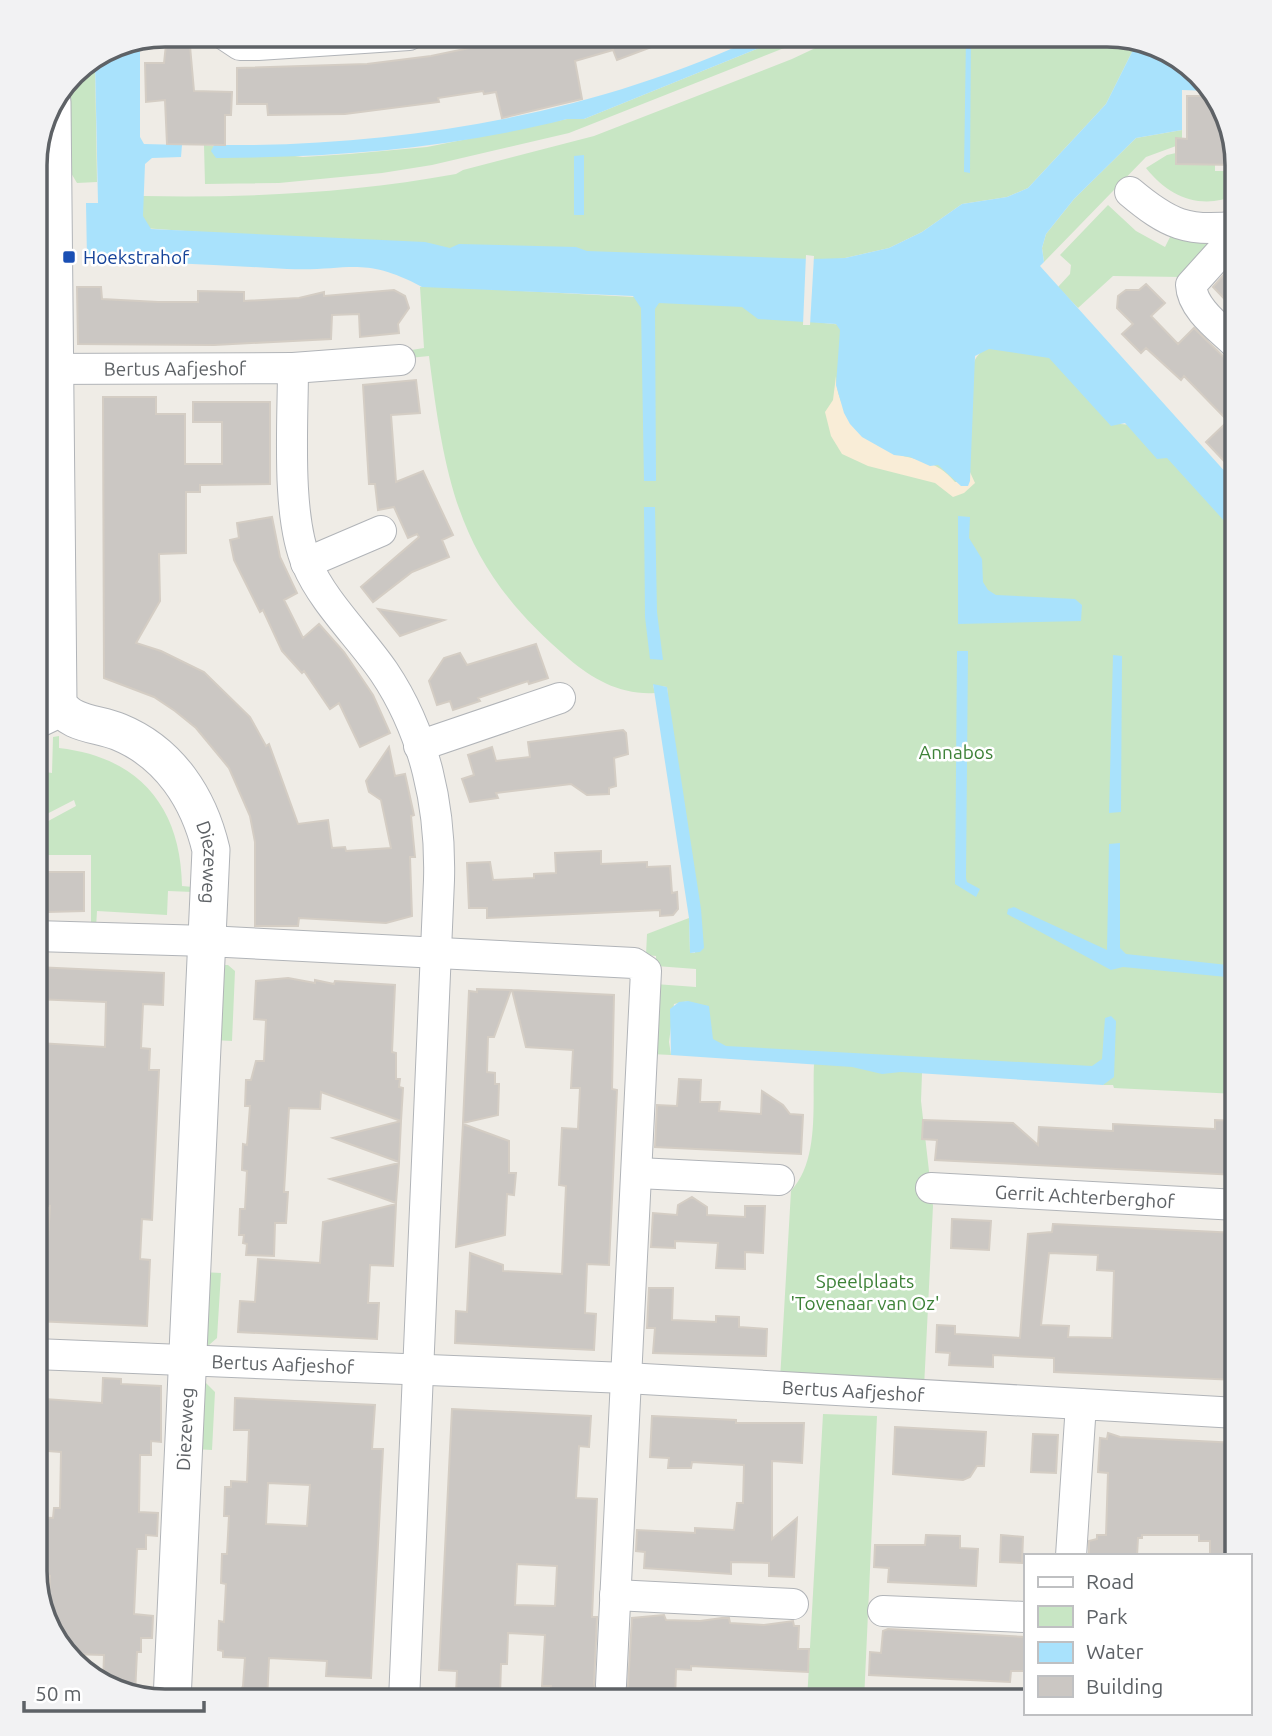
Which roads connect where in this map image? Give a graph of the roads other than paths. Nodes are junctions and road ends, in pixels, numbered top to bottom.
1 (51, 134) edge
2 (1130, 192) dead end
3 (1225, 228) edge
4 (1225, 247) edge
5 (48, 284) edge
6 (1225, 333) edge
7 (400, 359) dead end
8 (293, 368) junction
9 (48, 369) edge
10 (48, 428) edge
11 (381, 531) dead end
12 (306, 563) junction
13 (560, 698) dead end
14 (49, 718) edge
15 (419, 746) junction
16 (47, 936) edge
17 (207, 941) junction
18 (437, 954) junction
19 (638, 1173) junction
20 (779, 1180) dead end
21 (931, 1188) dead end
22 (1225, 1204) edge
23 (47, 1355) edge
24 (188, 1361) junction
25 (419, 1372) junction
26 (626, 1378) junction
27 (1081, 1404) junction
28 (1225, 1412) edge
29 (1071, 1554) edge
30 (615, 1595) junction
31 (793, 1604) dead end
32 (883, 1611) dead end
33 (1024, 1617) edge
34 (611, 1685) dead end
35 (173, 1688) edge
36 (405, 1688) edge

1 - 5 street, Diezeweg
2 - 3 street
4 - 6 street
7 - 8 street, Bertus Aafjeshof
8 - 9 street, Bertus Aafjeshof
8 - 12 street
10 - 14 street, Diezeweg
11 - 12 street
12 - 15 street
13 - 15 street
14 - 17 street, Diezeweg
15 - 18 street
16 - 17 street
17 - 18 street
17 - 24 street, Diezeweg
18 - 19 street
18 - 25 street
19 - 20 street
19 - 26 street
21 - 22 street, Gerrit Achterberghof
23 - 24 street, Bertus Aafjeshof
24 - 25 street, Bertus Aafjeshof
24 - 35 street, Diezeweg
25 - 26 street, Bertus Aafjeshof
25 - 36 street
26 - 27 street, Bertus Aafjeshof
26 - 30 street
27 - 28 street
27 - 29 street
30 - 31 street
30 - 34 street
32 - 33 street

